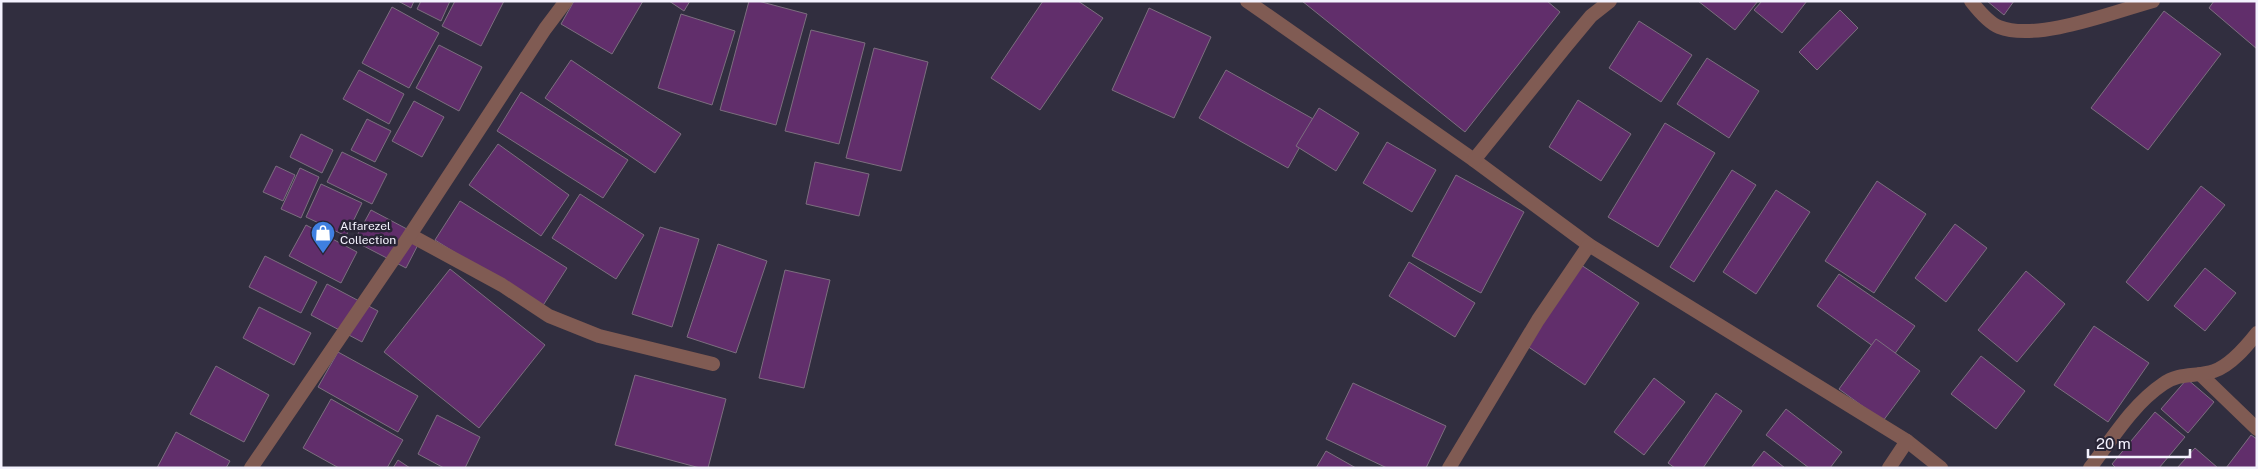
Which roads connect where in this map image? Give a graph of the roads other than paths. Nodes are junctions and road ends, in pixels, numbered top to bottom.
1 (566, 1) edge
2 (1247, 1) edge
3 (1610, 1) edge
4 (1971, 1) edge
5 (2153, 1) edge
6 (1474, 160) junction
7 (410, 235) junction
8 (1589, 245) junction
9 (2257, 333) edge
10 (713, 364) dead end
11 (2200, 374) junction
12 (2257, 429) edge
13 (1907, 441) junction
14 (251, 468) edge
15 (1449, 468) edge
16 (1889, 468) edge
17 (1941, 468) edge
18 (2090, 468) edge

1 - 7 street
2 - 6 street
3 - 6 street
4 - 5 street
6 - 8 street
7 - 10 street
7 - 14 street
8 - 13 street
8 - 15 street
9 - 11 street
11 - 12 street
11 - 18 street
13 - 16 street
13 - 17 street

